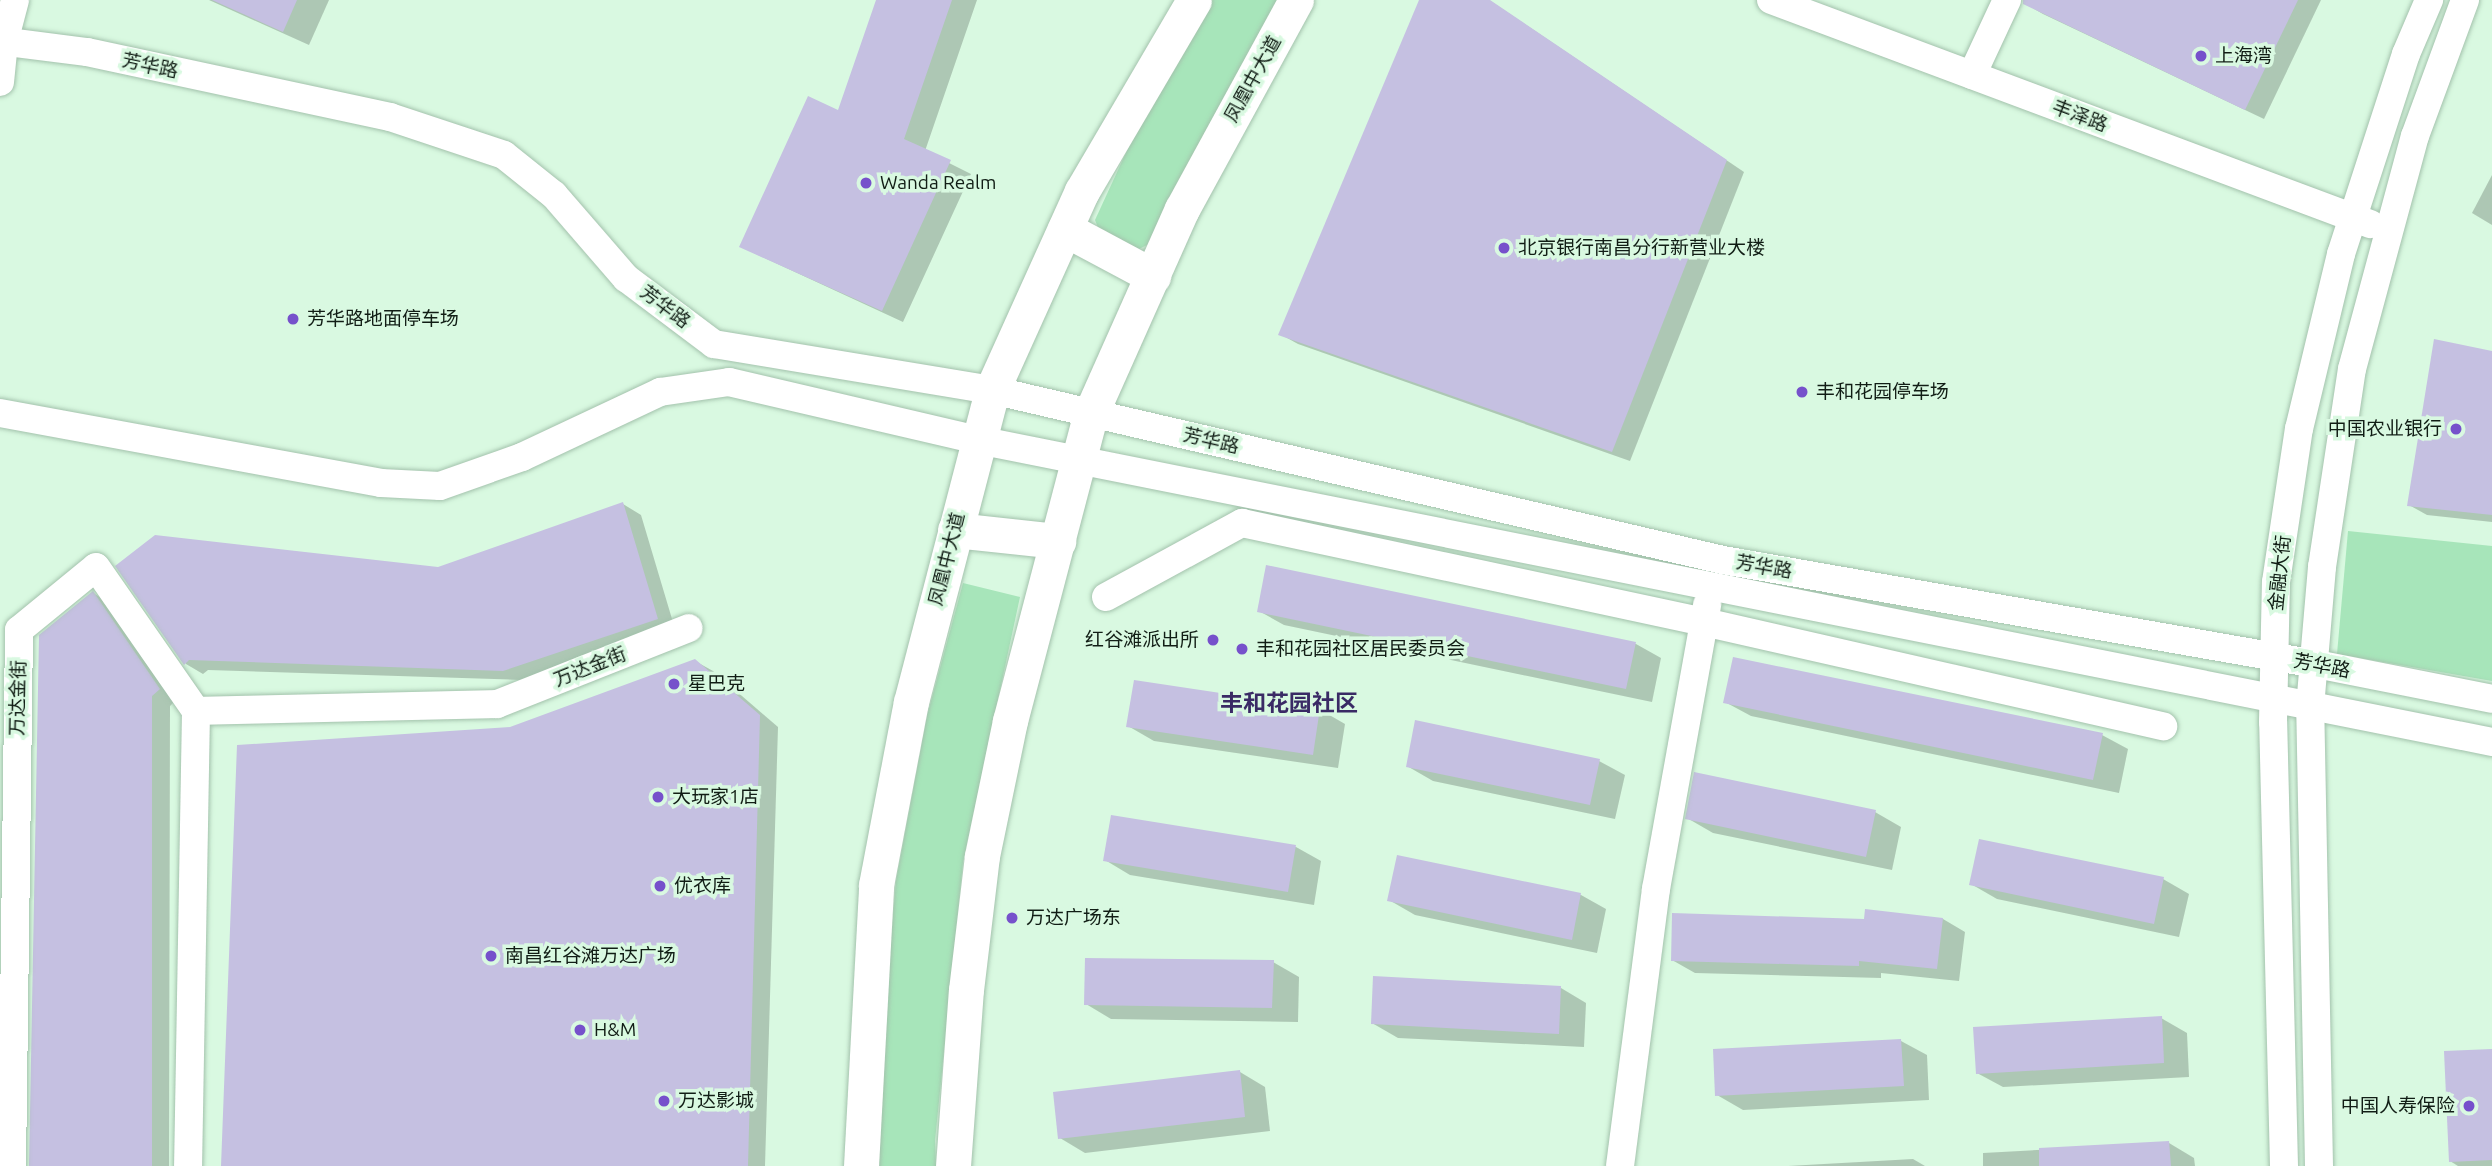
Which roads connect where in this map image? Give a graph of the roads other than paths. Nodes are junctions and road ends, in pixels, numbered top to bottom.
1 (15, 0) edge
2 (1194, 0) edge
3 (1296, 0) edge
4 (1771, 0) edge
5 (2007, 0) edge
6 (2429, 0) edge
7 (2465, 0) edge
8 (2, 41) edge
9 (1972, 75) junction
10 (0, 82) edge
11 (2352, 218) junction
12 (1065, 229) junction
13 (2389, 230) junction
14 (1153, 276) junction
15 (992, 390) junction
16 (0, 413) edge
17 (1091, 413) junction
18 (978, 440) junction
19 (1079, 460) junction
20 (955, 530) junction
21 (1058, 541) junction
22 (1711, 586) junction
23 (1106, 597) dead end
24 (1704, 622) junction
25 (689, 628) dead end
26 (2274, 657) junction
27 (2316, 664) junction
28 (2492, 699) edge
29 (2274, 700) junction
30 (2310, 707) junction
31 (196, 711) junction
32 (2164, 726) dead end
33 (2492, 742) edge
34 (857, 1159) edge
35 (12, 1166) edge
36 (188, 1166) edge
37 (953, 1166) edge
38 (1620, 1166) edge
39 (2284, 1166) edge
40 (2319, 1166) edge

1 - 8 street
2 - 12 main road, 凤凰中大道
3 - 14 main road, 凤凰中大道
4 - 9 street, 丰泽路
5 - 9 street
6 - 11 street, 金融大街
7 - 13 street
8 - 10 street
8 - 15 street, 芳华路
9 - 11 street, 丰泽路
11 - 13 street, 丰泽路
11 - 26 street, 金融大街
12 - 14 main road
12 - 15 main road, 凤凰中大道
13 - 27 street
14 - 17 main road, 凤凰中大道
15 - 17 street, 芳华路
15 - 18 main road, 凤凰中大道
16 - 18 street, 芳华路
17 - 19 main road, 凤凰中大道
17 - 26 street, 芳华路
18 - 19 street, 芳华路
18 - 20 main road, 凤凰中大道
19 - 21 main road, 凤凰中大道
19 - 22 street, 芳华路
20 - 21 main road
20 - 34 main road, 凤凰中大道
21 - 37 main road, 凤凰中大道
22 - 24 street
22 - 29 street, 芳华路
23 - 24 street
24 - 32 street
24 - 38 street
25 - 31 street, 万达金街
26 - 27 street, 芳华路
26 - 29 street, 金融大街
27 - 28 street, 芳华路
27 - 30 street
29 - 30 street, 芳华路
29 - 39 street, 金融大街
30 - 33 street, 芳华路
30 - 40 street
31 - 35 street, 万达金街
31 - 36 street

